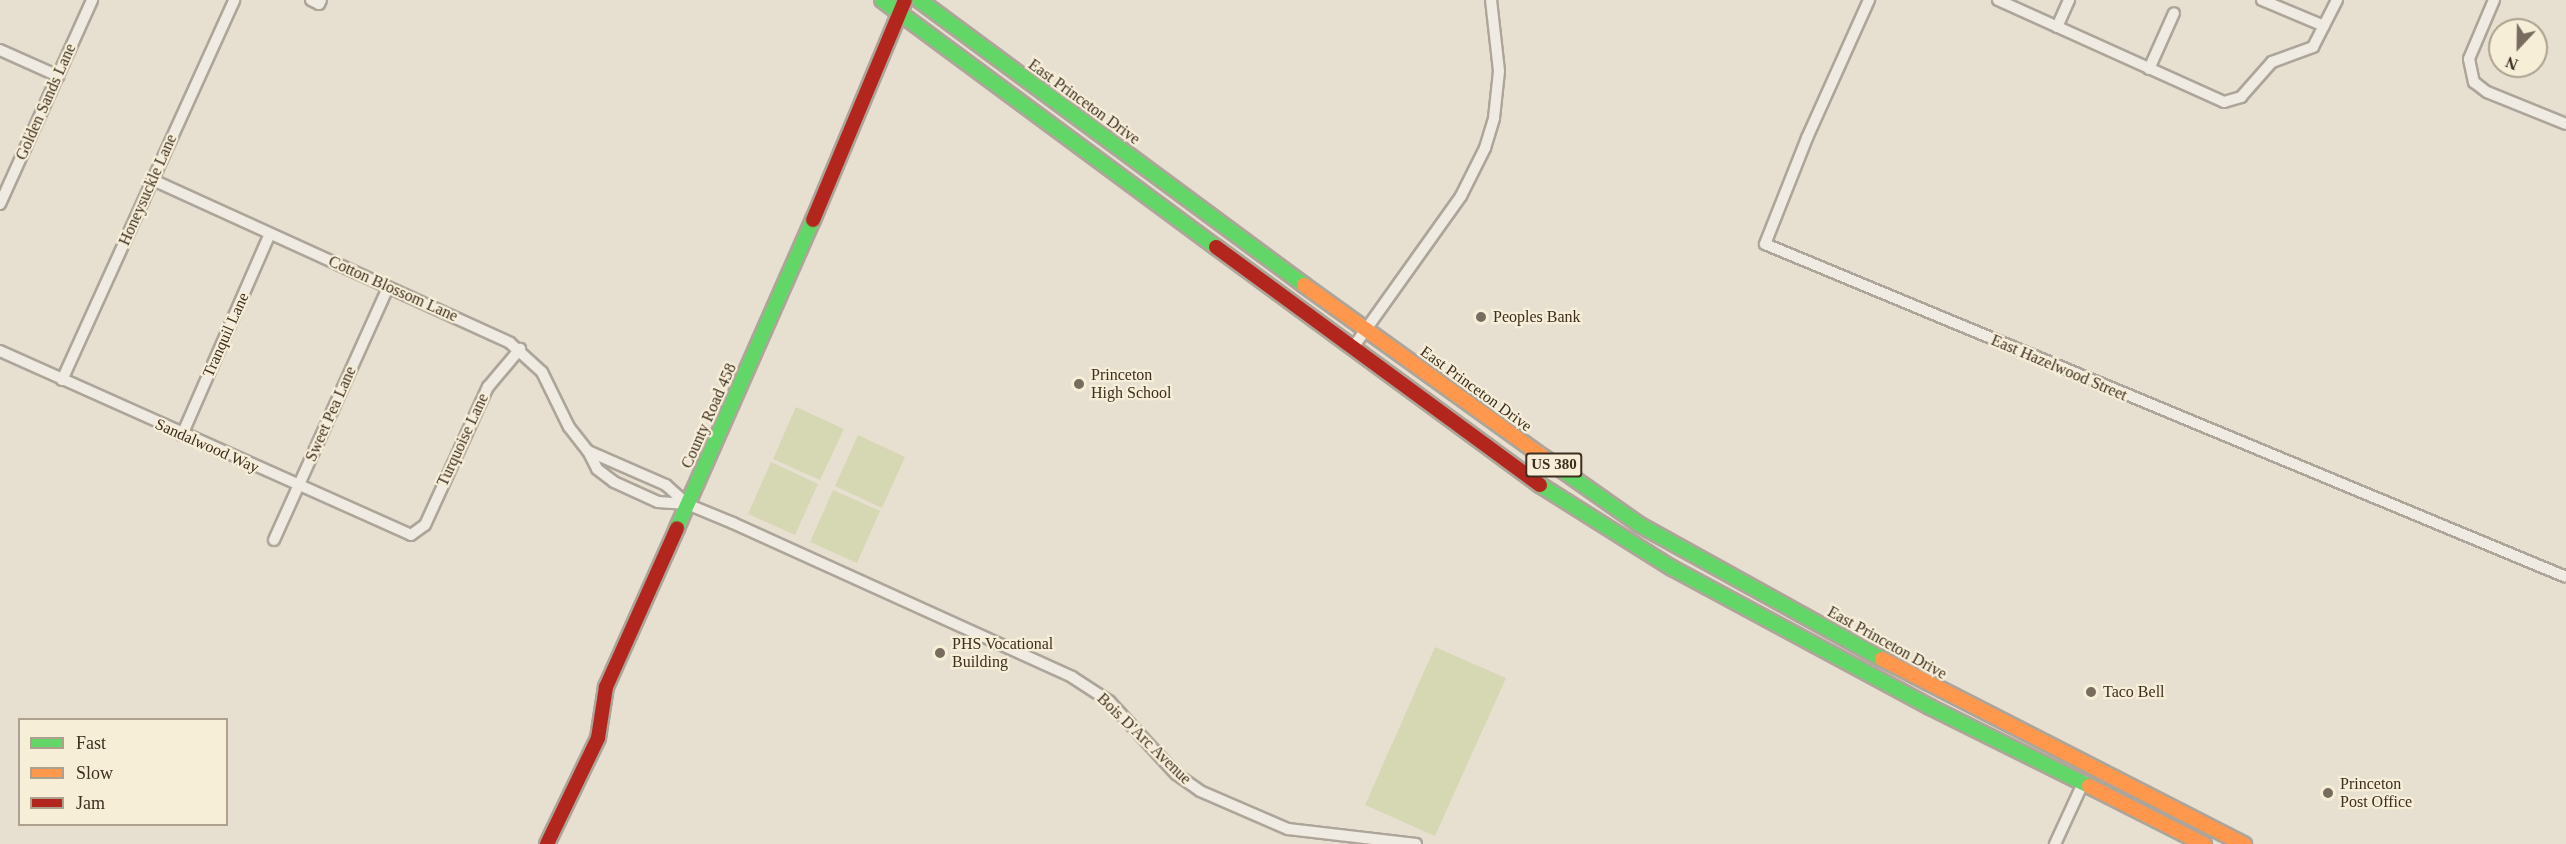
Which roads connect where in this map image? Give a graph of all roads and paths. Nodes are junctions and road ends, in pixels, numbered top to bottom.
1 (92, 0) edge
2 (234, 0) edge
3 (882, 0) edge
4 (919, 0) edge
5 (1491, 0) edge
6 (1869, 0) edge
7 (1998, 0) edge
8 (2069, 0) edge
9 (2262, 0) edge
10 (2337, 0) edge
11 (2494, 0) edge
12 (902, 6) edge
13 (2174, 13) dead end
14 (2324, 26) junction
15 (2057, 27) junction
16 (0, 50) edge
17 (2149, 69) junction
18 (58, 76) junction
19 (2566, 124) edge
20 (153, 180) junction
21 (0, 204) edge
22 (270, 234) junction
23 (388, 287) junction
24 (1365, 330) junction
25 (520, 349) junction
26 (1352, 349) junction
27 (0, 351) edge
28 (62, 380) junction
29 (182, 435) junction
30 (588, 451) junction
31 (1538, 454) junction
32 (1524, 476) junction
33 (298, 487) junction
34 (687, 504) junction
35 (415, 534) joint
36 (274, 540) dead end
37 (2566, 577) edge
38 (2066, 753) junction
39 (2058, 769) junction
40 (2084, 781) junction
41 (547, 844) edge
42 (1416, 844) edge
43 (2055, 844) edge
44 (2204, 844) edge
45 (2244, 844) edge

1 - 18 street, Golden Sands Lane
2 - 20 street, Honeysuckle Lane
3 - 12 main road, US 380
4 - 24 main road, East Princeton Drive / US 380
5 - 24 street
6 - 37 street, East Hazelwood Street
7 - 15 street
8 - 15 street
9 - 14 street
10 - 14 street
11 - 19 street
12 - 26 main road, US 380
12 - 34 main road, County Road 458
13 - 17 street
14 - 17 street
15 - 17 street
16 - 18 street
18 - 21 street, Golden Sands Lane
20 - 22 street, Cotton Blossom Lane
20 - 28 street, Honeysuckle Lane
22 - 23 street, Cotton Blossom Lane
22 - 29 street, Tranquil Lane
23 - 25 street, Cotton Blossom Lane
23 - 33 street, Sweet Pea Lane
24 - 26 street
24 - 31 main road, East Princeton Drive / US 380
25 - 30 street, Cotton Blossom Lane
25 - 35 street, Turquoise Lane
26 - 32 main road, US 380
27 - 28 street, Sandalwood Way
28 - 29 street, Sandalwood Way
29 - 33 street, Sandalwood Way
30 - 34 street, Cotton Blossom Lane
30 - 34 street, Cotton Blossom Lane
31 - 32 main road
31 - 38 main road, East Princeton Drive / US 380
32 - 39 main road, US 380
33 - 35 street, Sandalwood Way
33 - 36 street, Sweet Pea Lane
34 - 41 main road, County Road 458
34 - 42 street, Bois D'Arc Avenue
38 - 39 main road
38 - 45 main road, East Princeton Drive / US 380
39 - 40 main road, US 380
40 - 43 street
40 - 44 main road, US 380

